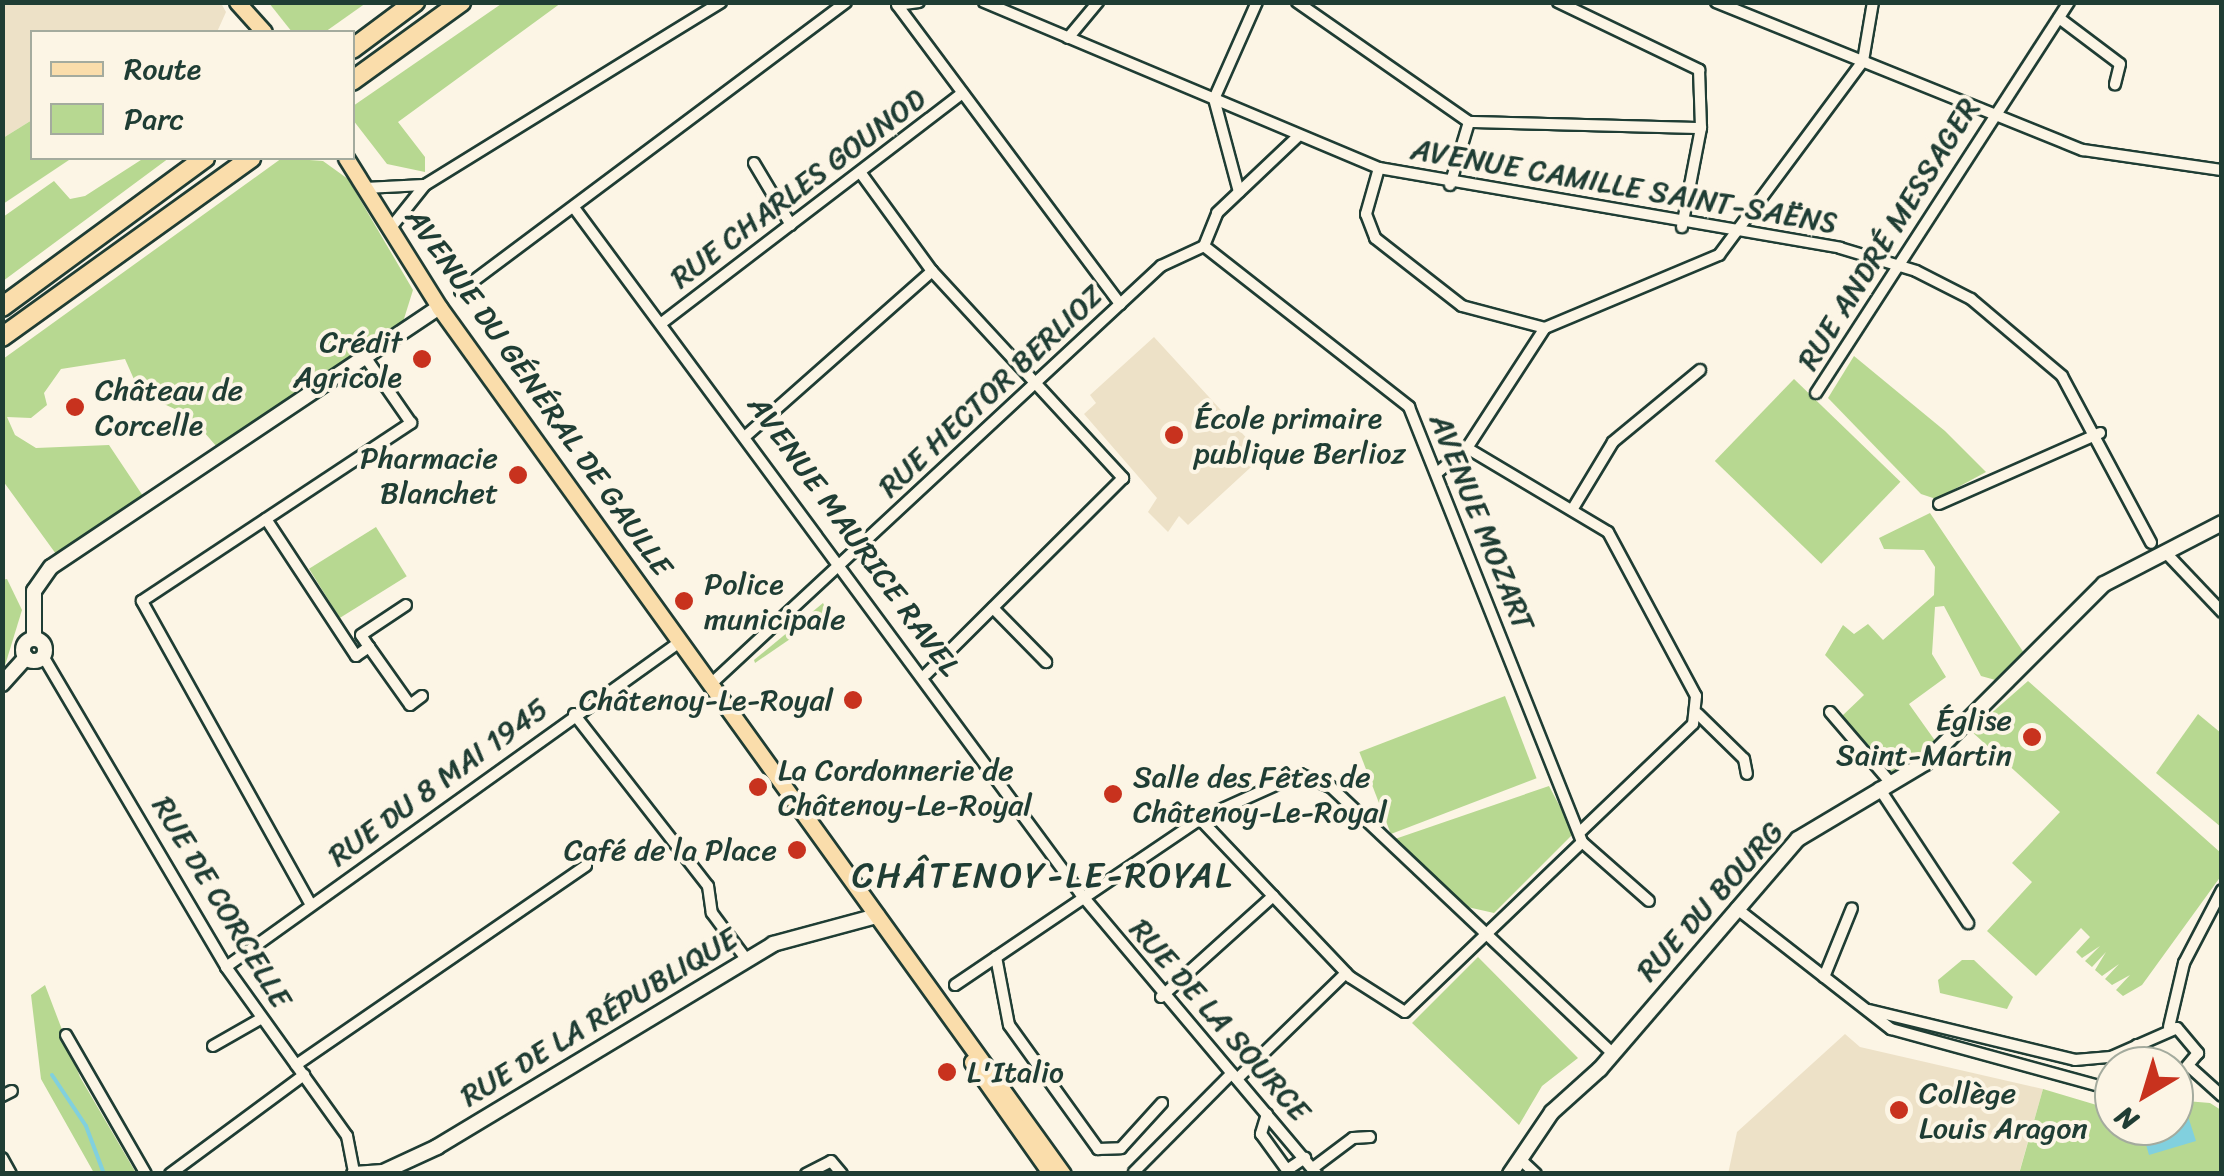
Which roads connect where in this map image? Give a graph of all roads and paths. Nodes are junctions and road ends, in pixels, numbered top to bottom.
1 (236, 2) edge
2 (250, 2) edge
3 (415, 2) edge
4 (461, 2) edge
5 (721, 2) edge
6 (846, 2) edge
7 (984, 2) edge
8 (1098, 2) edge
9 (1258, 2) edge
10 (1297, 2) edge
11 (1558, 2) edge
12 (1716, 2) edge
13 (1873, 2) edge
14 (2070, 2) edge
15 (896, 4) edge
16 (917, 4) edge
17 (2059, 18) junction
18 (912, 24) junction
19 (262, 30) edge
20 (263, 30) edge
21 (1068, 38) junction
22 (355, 47) edge
23 (1863, 61) junction
24 (355, 80) edge
25 (2114, 84) dead end
26 (963, 93) junction
27 (1214, 99) junction
28 (1992, 115) junction
29 (1469, 122) junction
30 (1701, 128) junction
31 (1297, 137) junction
32 (202, 160) edge
33 (249, 160) edge
34 (347, 160) edge
35 (754, 163) dead end
36 (1379, 168) junction
37 (2222, 170) edge
38 (860, 172) junction
39 (1450, 184) junction
40 (425, 185) junction
41 (365, 188) junction
42 (398, 189) junction
43 (1238, 192) junction
44 (408, 206) junction
45 (575, 209) junction
46 (1754, 217) junction
47 (791, 225) junction
48 (1682, 226) junction
49 (389, 230) junction
50 (1734, 234) junction
51 (1758, 237) junction
52 (1204, 246) junction
53 (1896, 262) junction
54 (932, 271) junction
55 (460, 291) dead end
56 (1120, 304) junction
57 (2, 307) edge
58 (439, 307) junction
59 (663, 322) junction
60 (1546, 328) junction
61 (2, 336) edge
62 (366, 358) junction
63 (1700, 370) dead end
64 (1037, 384) junction
65 (1816, 393) dead end
66 (748, 434) junction
67 (2100, 434) junction
68 (1467, 448) junction
69 (1437, 472) junction
70 (1939, 504) dead end
71 (1572, 510) junction
72 (266, 519) junction
73 (2222, 524) edge
74 (2151, 543) dead end
75 (2168, 555) junction
76 (844, 564) junction
77 (406, 605) dead end
78 (993, 608) junction
79 (2222, 612) edge
80 (34, 639) junction
81 (681, 640) junction
82 (369, 647) junction
83 (43, 656) junction
84 (26, 657) junction
85 (1046, 662) dead end
86 (926, 674) junction
87 (712, 682) junction
88 (2, 684) edge
89 (422, 696) dead end
90 (1830, 712) dead end
91 (574, 714) junction
92 (1698, 714) junction
93 (1747, 774) dead end
94 (1884, 785) junction
95 (1200, 819) junction
96 (1582, 837) junction
97 (586, 866) dead end
98 (2222, 890) edge
99 (1274, 896) junction
100 (1085, 900) junction
101 (1649, 901) dead end
102 (312, 905) junction
103 (1736, 908) junction
104 (1852, 908) dead end
105 (877, 916) junction
106 (1968, 923) dead end
107 (1492, 933) junction
108 (996, 957) junction
109 (746, 958) junction
110 (226, 966) junction
111 (1346, 973) junction
112 (1824, 977) junction
113 (955, 985) dead end
114 (1161, 997) junction
115 (934, 999) junction
116 (1863, 1008) junction
117 (262, 1018) junction
118 (2168, 1027) junction
119 (66, 1034) dead end
120 (2138, 1044) joint
121 (214, 1046) dead end
122 (1613, 1054) junction
123 (2194, 1057) edge
124 (296, 1065) junction
125 (2194, 1071) edge
126 (304, 1075) junction
127 (1234, 1076) junction
128 (2094, 1085) edge
129 (2222, 1096) edge
130 (1162, 1103) dead end
131 (1267, 1114) junction
132 (1370, 1137) dead end
133 (2, 1158) edge
134 (1522, 1160) junction
135 (1312, 1166) edge
136 (1134, 1172) edge
137 (354, 1173) edge
138 (11, 1174) edge
139 (146, 1174) edge
140 (170, 1174) edge
141 (806, 1174) edge
142 (842, 1174) edge
143 (1051, 1174) edge
144 (1063, 1174) edge
145 (1510, 1174) edge
146 (1536, 1174) edge

1 - 19 main road
2 - 20 main road
3 - 22 highway
4 - 24 highway
5 - 40 street
6 - 45 street
7 - 21 street, AVENUE CAMILLE SAINT-SAËNS
8 - 21 street
9 - 27 street
10 - 29 street
11 - 30 street
12 - 23 street
13 - 23 street
14 - 17 street, RUE ANDRÉ MESSAGER
15 - 16 street
15 - 18 street
16 - 18 street
17 - 25 street
17 - 28 street, RUE ANDRÉ MESSAGER
18 - 26 street
21 - 27 street, AVENUE CAMILLE SAINT-SAËNS
23 - 28 street
23 - 46 street
26 - 38 street, RUE CHARLES GOUNOD
26 - 56 street
27 - 31 street, AVENUE CAMILLE SAINT-SAËNS
27 - 43 street
28 - 37 street
28 - 53 street, RUE ANDRÉ MESSAGER
29 - 30 street
29 - 39 street
30 - 48 street
31 - 36 street, AVENUE CAMILLE SAINT-SAËNS
31 - 43 street
32 - 57 highway
33 - 61 highway
34 - 41 main road, AVENUE DU GÉNÉRAL DE GAULLE
35 - 47 street
36 - 39 street, AVENUE CAMILLE SAINT-SAËNS
36 - 60 street
38 - 47 street, RUE CHARLES GOUNOD
38 - 54 street
39 - 48 street, AVENUE CAMILLE SAINT-SAËNS
40 - 42 street
40 - 44 street
41 - 42 street
41 - 49 main road, AVENUE DU GÉNÉRAL DE GAULLE
42 - 44 street
43 - 52 street
44 - 49 street
45 - 55 street
45 - 59 street, AVENUE MAURICE RAVEL
46 - 50 street
46 - 51 street
47 - 59 street, RUE CHARLES GOUNOD
48 - 50 street, AVENUE CAMILLE SAINT-SAËNS
49 - 58 main road, AVENUE DU GÉNÉRAL DE GAULLE
50 - 51 street, AVENUE CAMILLE SAINT-SAËNS
50 - 60 street
51 - 53 street, AVENUE CAMILLE SAINT-SAËNS
52 - 56 street, RUE HECTOR BERLIOZ
52 - 69 street, AVENUE MOZART
53 - 65 street, RUE ANDRÉ MESSAGER
53 - 67 street, AVENUE CAMILLE SAINT-SAËNS
54 - 64 street
54 - 66 street
56 - 64 street, RUE HECTOR BERLIOZ
58 - 62 street
58 - 81 main road, AVENUE DU GÉNÉRAL DE GAULLE
59 - 66 street, AVENUE MAURICE RAVEL
60 - 68 street
62 - 72 street
62 - 80 street
63 - 71 street
64 - 76 street, RUE HECTOR BERLIOZ
64 - 78 street
66 - 76 street, AVENUE MAURICE RAVEL
67 - 70 street
67 - 74 street, AVENUE CAMILLE SAINT-SAËNS
68 - 69 street
68 - 71 street
69 - 96 street, AVENUE MOZART
71 - 92 street
72 - 82 street
72 - 102 street
73 - 75 street, RUE DU BOURG
75 - 79 street
75 - 94 street, RUE DU BOURG
76 - 86 street, AVENUE MAURICE RAVEL
76 - 87 street, RUE HECTOR BERLIOZ
77 - 82 street
78 - 85 street
78 - 86 street
80 - 83 street
80 - 84 street
81 - 87 main road, AVENUE DU GÉNÉRAL DE GAULLE
81 - 91 street, RUE DU 8 MAI 1945
82 - 89 street
83 - 84 street
83 - 110 street, RUE DE CORCELLE
84 - 88 street
86 - 100 street, AVENUE MAURICE RAVEL
87 - 105 main road, AVENUE DU GÉNÉRAL DE GAULLE
90 - 94 street
91 - 102 street, RUE DU 8 MAI 1945
91 - 109 street
92 - 93 street
92 - 96 street
94 - 103 street, RUE DU BOURG
94 - 106 street
95 - 99 street
95 - 100 street
95 - 107 street
96 - 101 street
96 - 107 street
97 - 124 street
98 - 118 street
99 - 111 street
99 - 114 street
100 - 108 street
100 - 114 street, RUE DE LA SOURCE
102 - 110 street, RUE DU 8 MAI 1945
103 - 112 street
103 - 122 street, RUE DU BOURG
104 - 112 street
105 - 109 street, RUE DE LA RÉPUBLIQUE
105 - 115 main road, AVENUE DU GÉNÉRAL DE GAULLE
107 - 111 street
107 - 122 street
108 - 113 street
108 - 130 street
109 - 137 street, RUE DE LA RÉPUBLIQUE
110 - 117 street, RUE DE CORCELLE
111 - 127 street
112 - 116 street
114 - 127 street, RUE DE LA SOURCE
115 - 143 main road, AVENUE DU GÉNÉRAL DE GAULLE
115 - 144 main road, AVENUE DU GÉNÉRAL DE GAULLE
116 - 120 street
116 - 128 street
117 - 121 street
117 - 124 street, RUE DE CORCELLE
118 - 120 street
118 - 123 street
119 - 139 street
122 - 134 street, RUE DU BOURG
124 - 126 street, RUE DE CORCELLE
125 - 129 street
126 - 137 street, RUE DE CORCELLE
126 - 140 street
127 - 131 street, RUE DE LA SOURCE
127 - 136 street
131 - 135 street, RUE DE LA SOURCE
131 - 135 street
132 - 135 street
133 - 138 street
134 - 145 street, RUE DU BOURG
134 - 146 street
141 - 142 street

